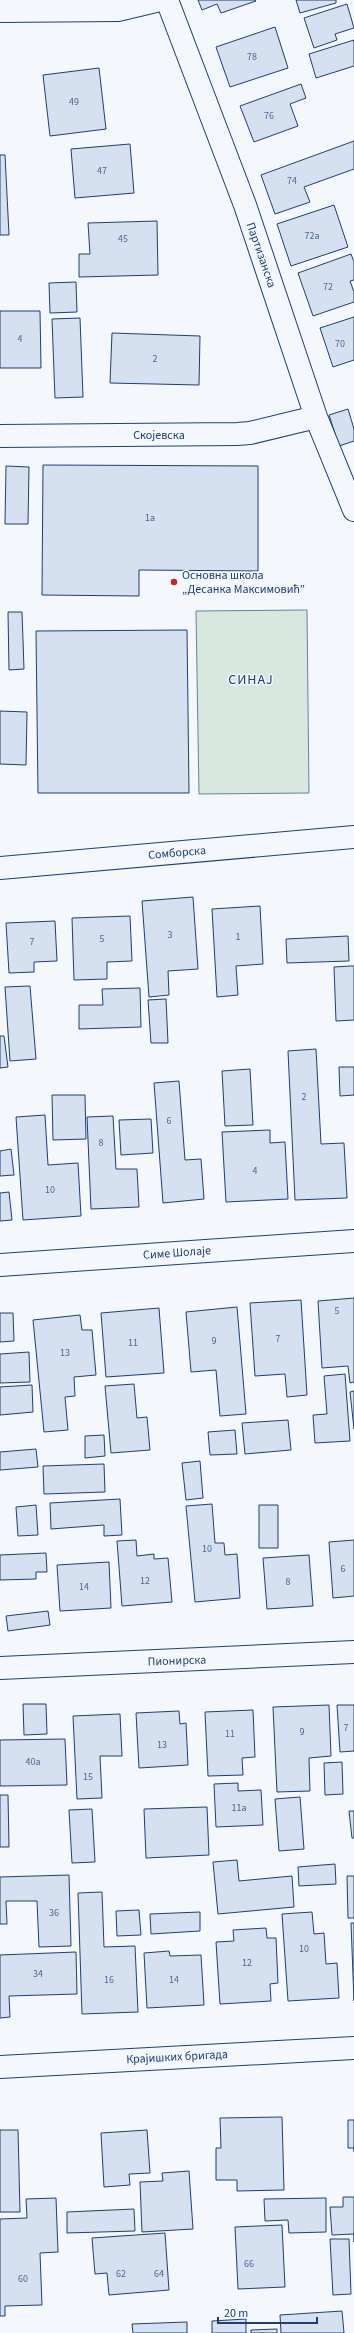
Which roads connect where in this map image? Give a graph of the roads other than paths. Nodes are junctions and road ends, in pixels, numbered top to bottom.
1 (160, 0) edge
2 (168, 0) edge
3 (0, 11) edge
4 (316, 417) junction
5 (0, 436) edge
6 (354, 510) edge
7 (354, 837) edge
8 (0, 868) edge
9 (354, 1241) edge
10 (0, 1265) edge
11 (354, 1652) edge
12 (0, 1668) edge
13 (354, 2048) edge
14 (0, 2067) edge

1 - 3 street
2 - 4 street, Партизанска
4 - 5 street, Скојевска
4 - 6 street, Партизанска
7 - 8 street, Сомборска
9 - 10 street, Симе Шолаје
11 - 12 street, Пионирска
13 - 14 street, Крајишких бригада

